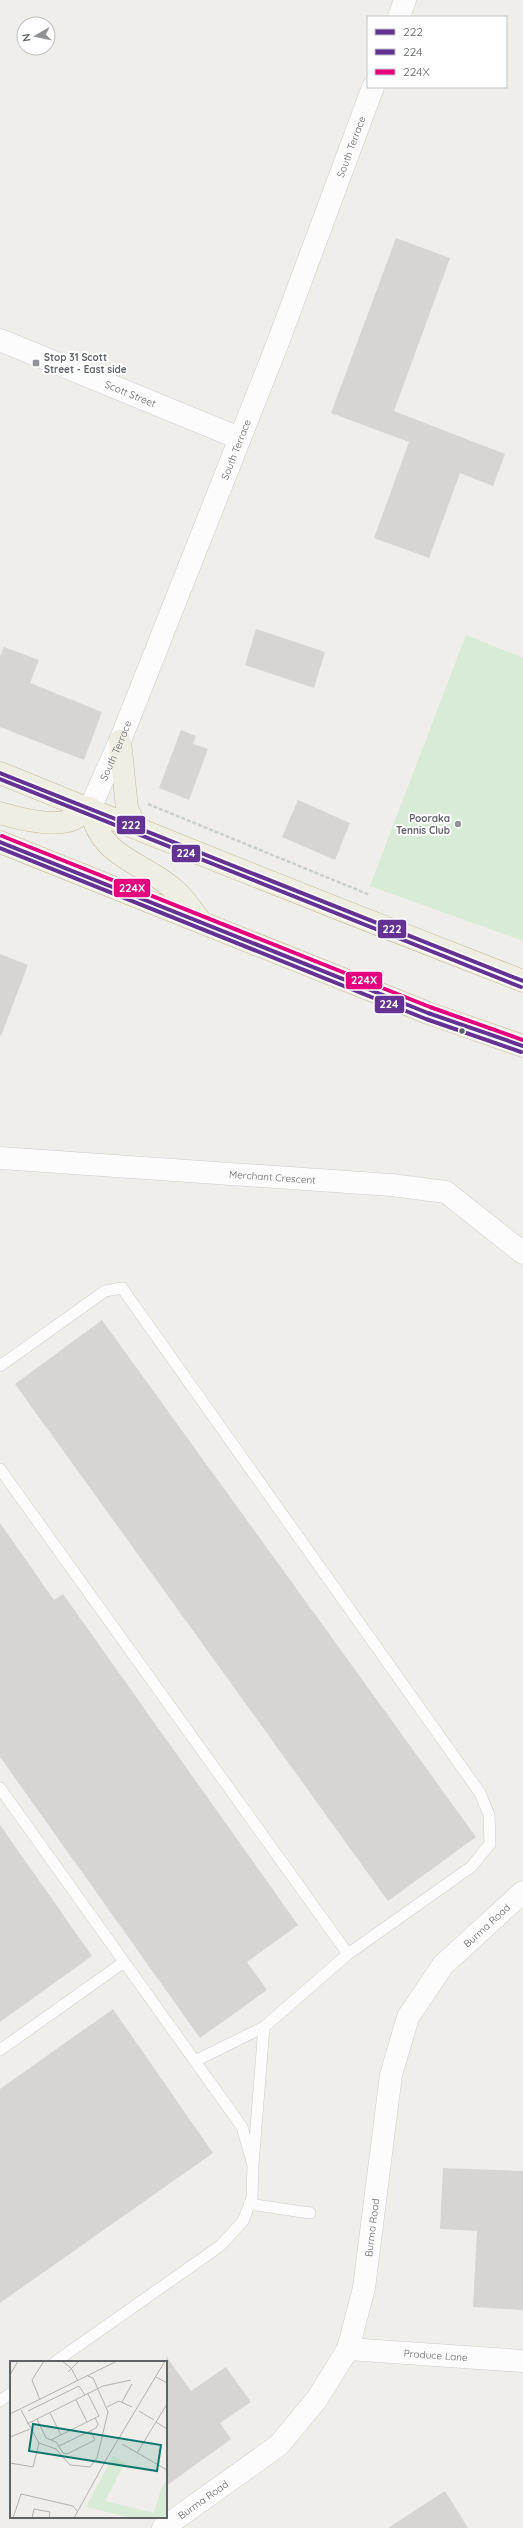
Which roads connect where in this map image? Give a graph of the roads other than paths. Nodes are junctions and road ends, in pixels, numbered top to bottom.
1 (405, 0) edge
2 (399, 16) edge
3 (373, 88) edge
4 (0, 340) edge
5 (239, 438) junction
6 (120, 741) junction
7 (0, 773) edge
8 (90, 808) junction
9 (0, 813) edge
10 (136, 828) junction
11 (0, 842) edge
12 (203, 924) junction
13 (523, 981) edge
14 (523, 1046) edge
15 (0, 1158) edge
16 (523, 1253) edge
17 (0, 1366) edge
18 (0, 1469) edge
19 (0, 1788) edge
20 (523, 1892) edge
21 (348, 1954) junction
22 (124, 1962) junction
23 (264, 2027) junction
24 (0, 2050) edge
25 (194, 2061) junction
26 (253, 2165) junction
27 (249, 2204) junction
28 (310, 2213) dead end
29 (348, 2349) junction
30 (56, 2361) edge
31 (523, 2361) edge
32 (10, 2394) edge
33 (0, 2401) edge
34 (163, 2528) edge

1 - 2 street
3 - 5 street, South Terrace
4 - 5 street, Scott Street
5 - 6 street, South Terrace
6 - 8 street, South Terrace
6 - 10 highway
7 - 8 highway
8 - 9 highway
8 - 10 highway
8 - 12 highway
10 - 13 highway
11 - 12 highway
12 - 14 highway
15 - 16 street, Merchant Crescent
17 - 21 lane
18 - 21 lane
19 - 22 lane
20 - 29 street, Burma Road
21 - 23 lane
22 - 24 lane
22 - 25 lane
23 - 25 lane
23 - 26 lane
25 - 26 lane
26 - 27 lane
27 - 28 lane
27 - 30 lane
29 - 31 street, Produce Lane
29 - 34 street, Burma Road
32 - 33 lane

